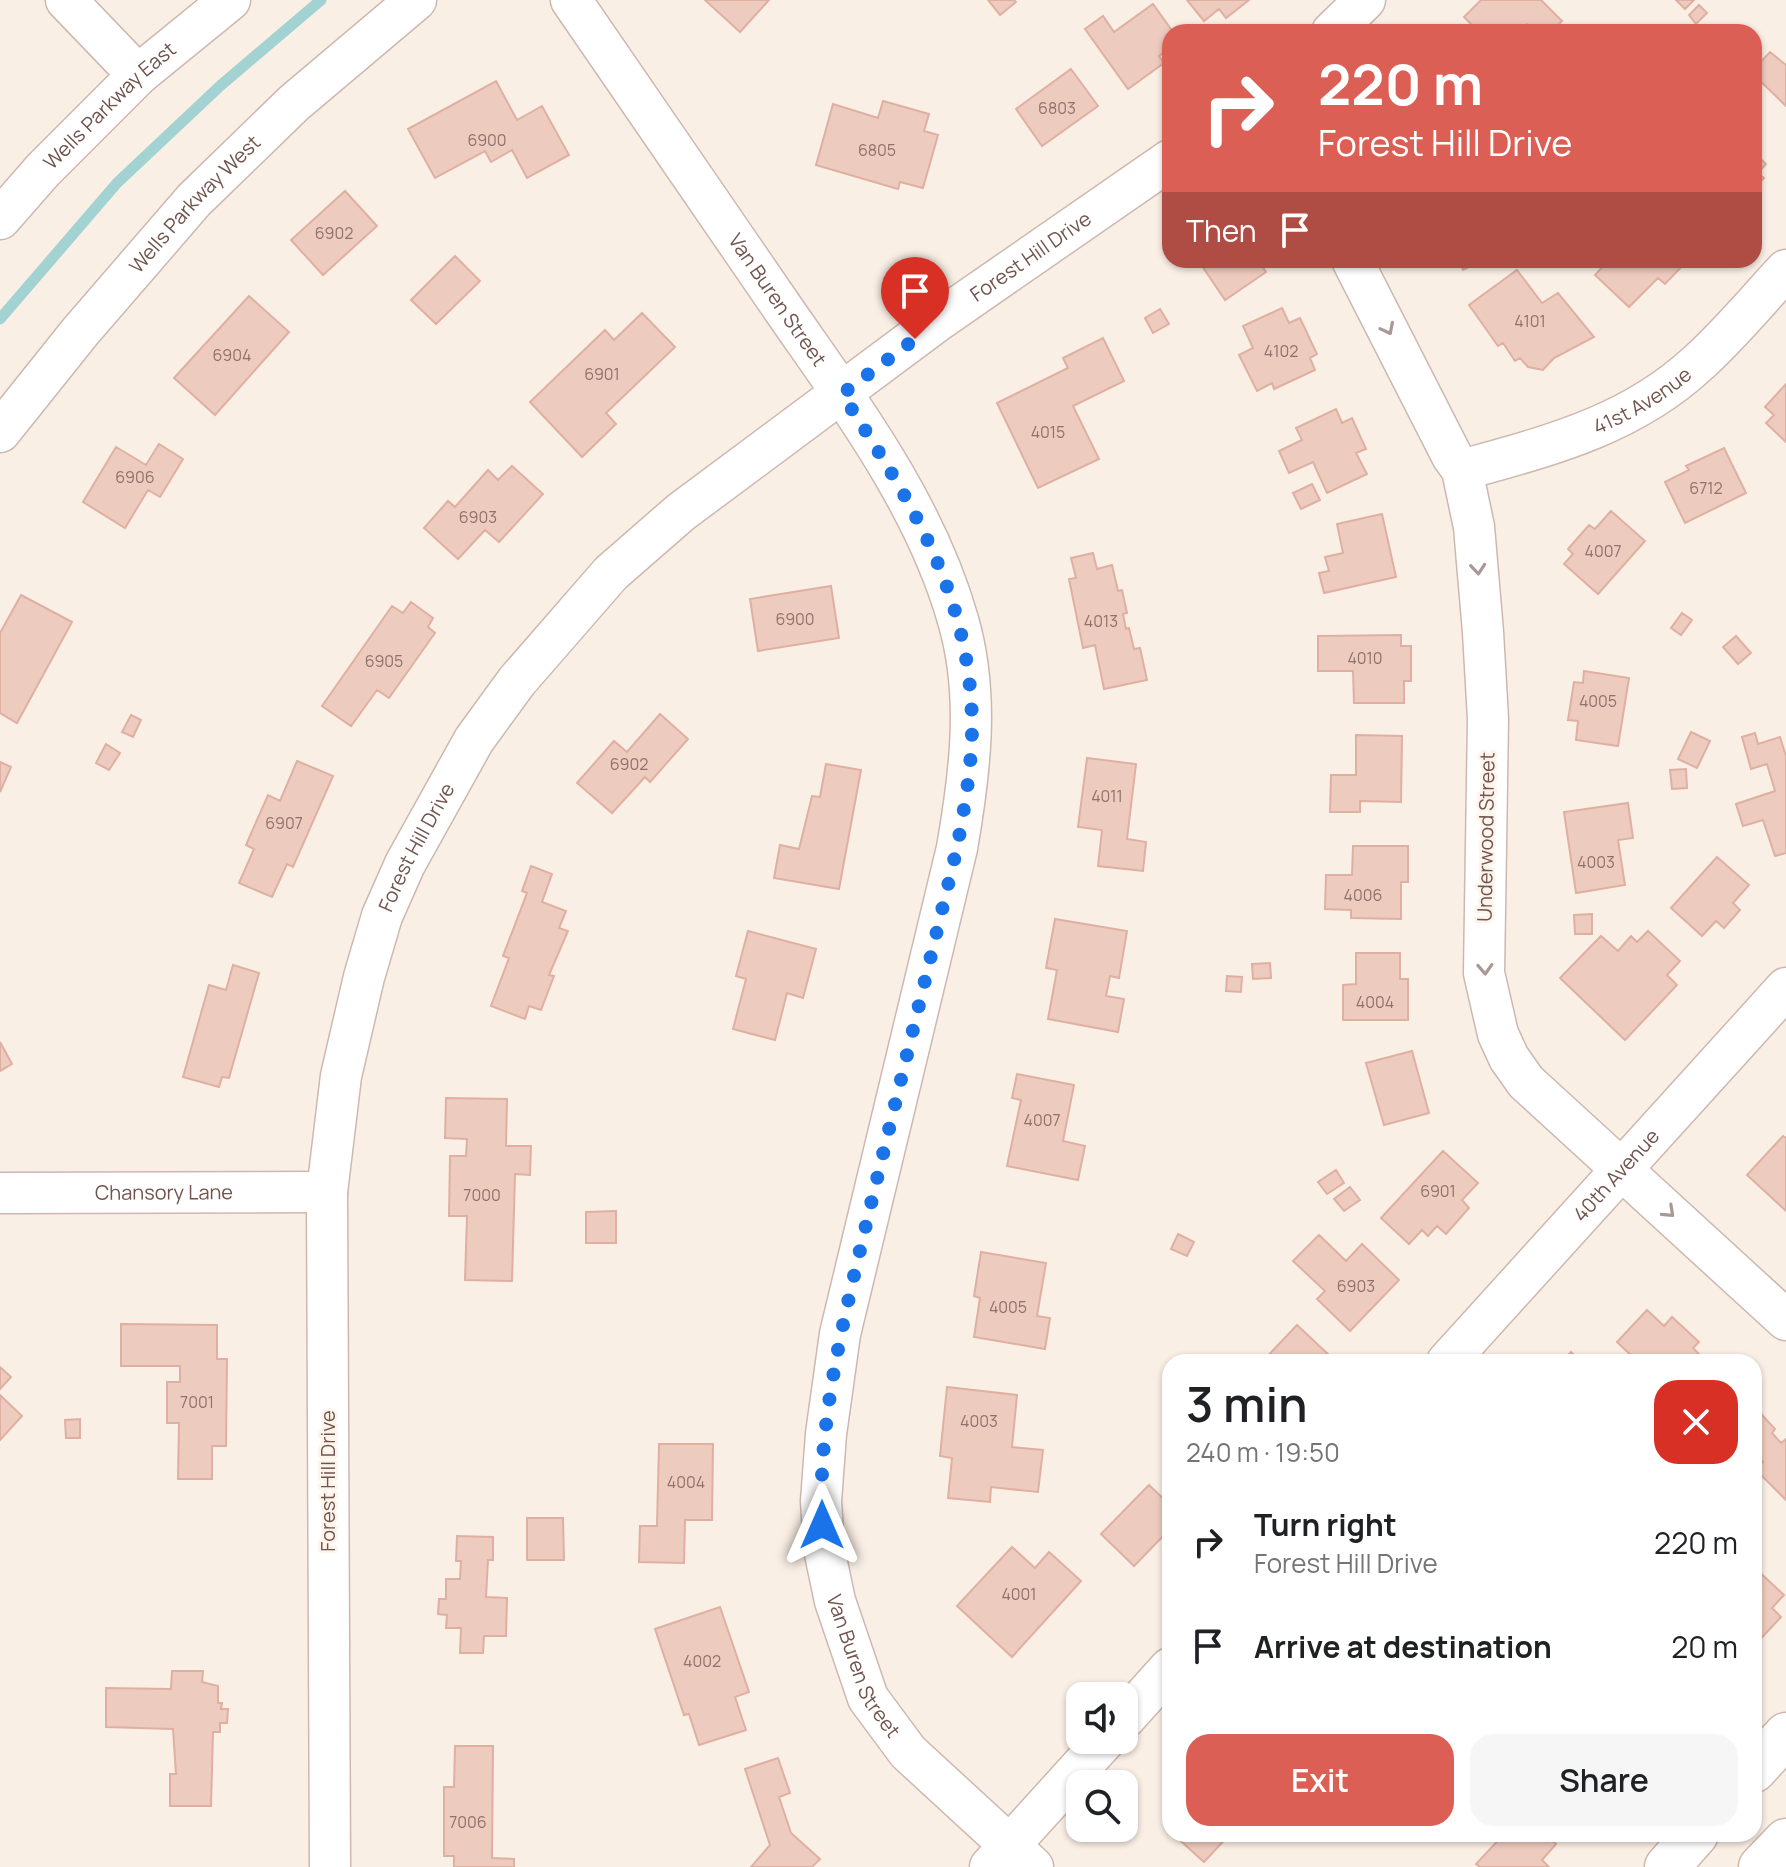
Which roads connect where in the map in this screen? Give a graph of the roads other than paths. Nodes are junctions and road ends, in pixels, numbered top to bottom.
1 (66, 0) edge
2 (230, 0) edge
3 (416, 0) edge
4 (571, 0) edge
5 (1365, 0) edge
6 (1340, 24) edge
7 (138, 75) junction
8 (1162, 166) edge
9 (0, 219) edge
10 (1356, 268) edge
11 (1786, 270) edge
12 (842, 394) junction
13 (0, 432) edge
14 (1462, 470) junction
15 (1786, 988) edge
16 (1622, 1168) junction
17 (327, 1192) junction
18 (0, 1193) edge
19 (1786, 1320) edge
20 (1454, 1354) edge
21 (1162, 1677) edge
22 (1138, 1703) edge
23 (1786, 1735) edge
24 (1094, 1754) edge
25 (1762, 1761) edge
26 (1786, 1841) edge
27 (1689, 1842) edge
28 (1011, 1860) edge
29 (330, 1867) edge
30 (1667, 1867) edge
31 (1761, 1867) edge

1 - 7 street
2 - 7 street, Wells Parkway East
3 - 13 street, Wells Parkway West
4 - 12 street, Van Buren Street
5 - 6 street
7 - 9 street, Wells Parkway East
8 - 12 street, Forest Hill Drive
10 -> 14 street, Underwood Street
11 - 14 street, 41st Avenue
12 - 17 street, Forest Hill Drive
12 - 28 street, Van Buren Street
14 -> 16 street, Underwood Street
15 - 16 street, 40th Avenue
16 -> 19 street, Underwood Street
16 - 20 street, 40th Avenue
17 - 18 street, Chansory Lane
17 - 29 street, Forest Hill Drive
21 - 22 street
23 - 25 main road
24 - 28 street
26 - 31 main road
27 - 30 main road

